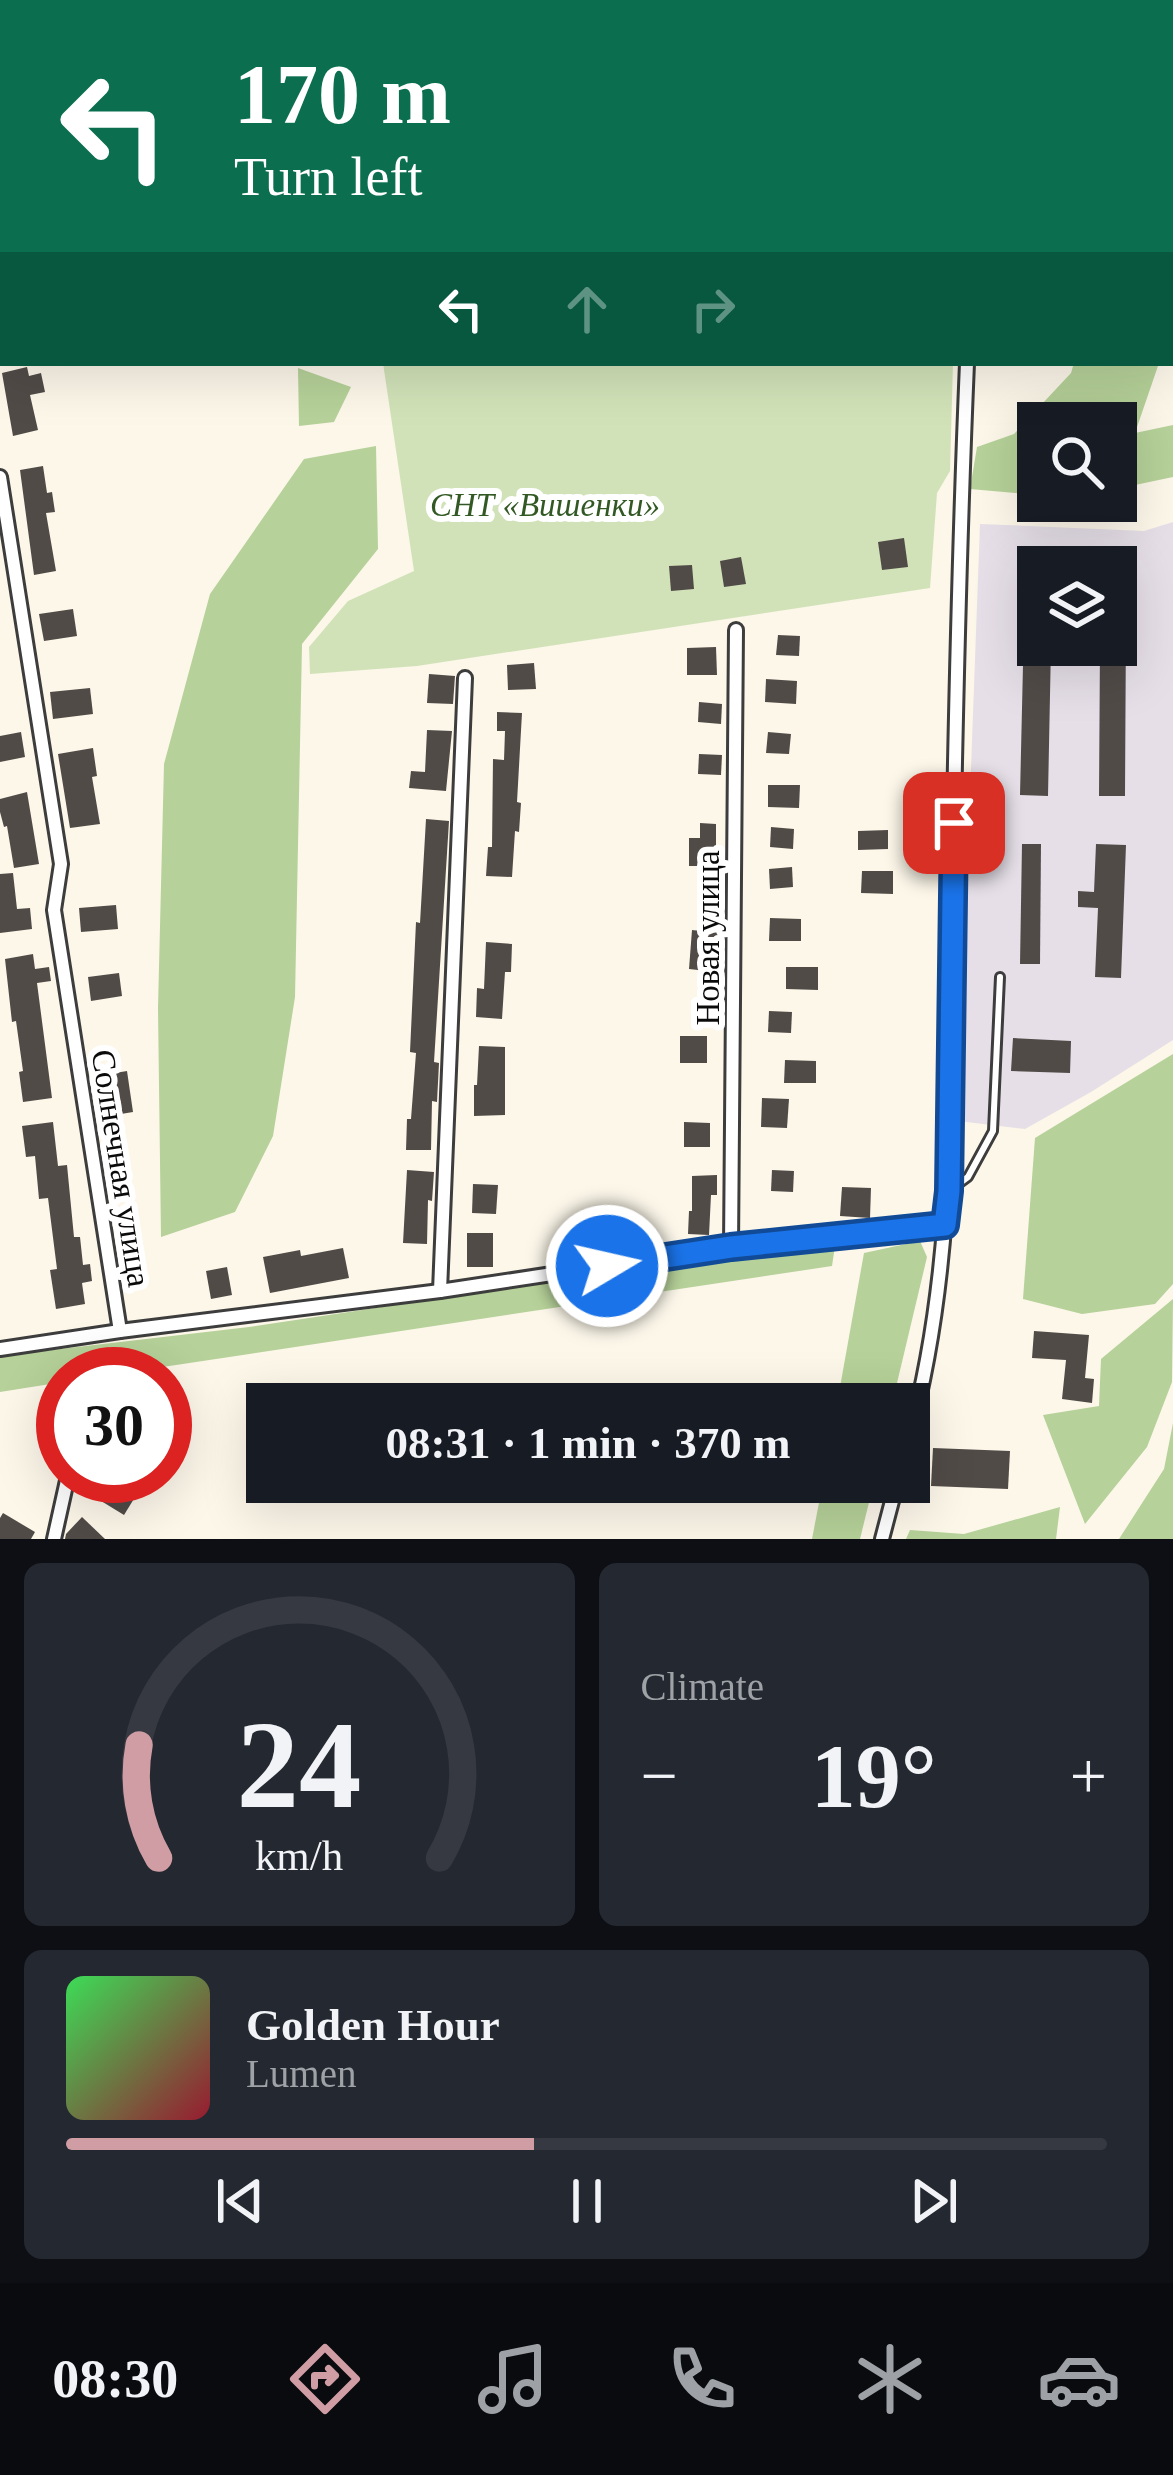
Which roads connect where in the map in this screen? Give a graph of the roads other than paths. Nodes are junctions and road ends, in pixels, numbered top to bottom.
1 (967, 366) edge
2 (0, 477) edge
3 (736, 630) dead end
4 (465, 678) dead end
5 (1000, 977) dead end
6 (949, 1191) junction
7 (945, 1225) junction
8 (731, 1247) junction
9 (440, 1291) junction
10 (121, 1330) junction
11 (0, 1349) edge
12 (922, 1383) edge
13 (62, 1503) edge
14 (892, 1503) edge
15 (54, 1539) edge
16 (882, 1539) edge

1 - 6 street
2 - 10 street, Солнечная улица
3 - 8 street, Новая улица
4 - 9 street
5 - 6 lane
6 - 7 street
7 - 8 street, Солнечная улица
7 - 12 street
8 - 9 street, Солнечная улица
9 - 10 street, Солнечная улица
10 - 11 street
13 - 15 street
14 - 16 street

